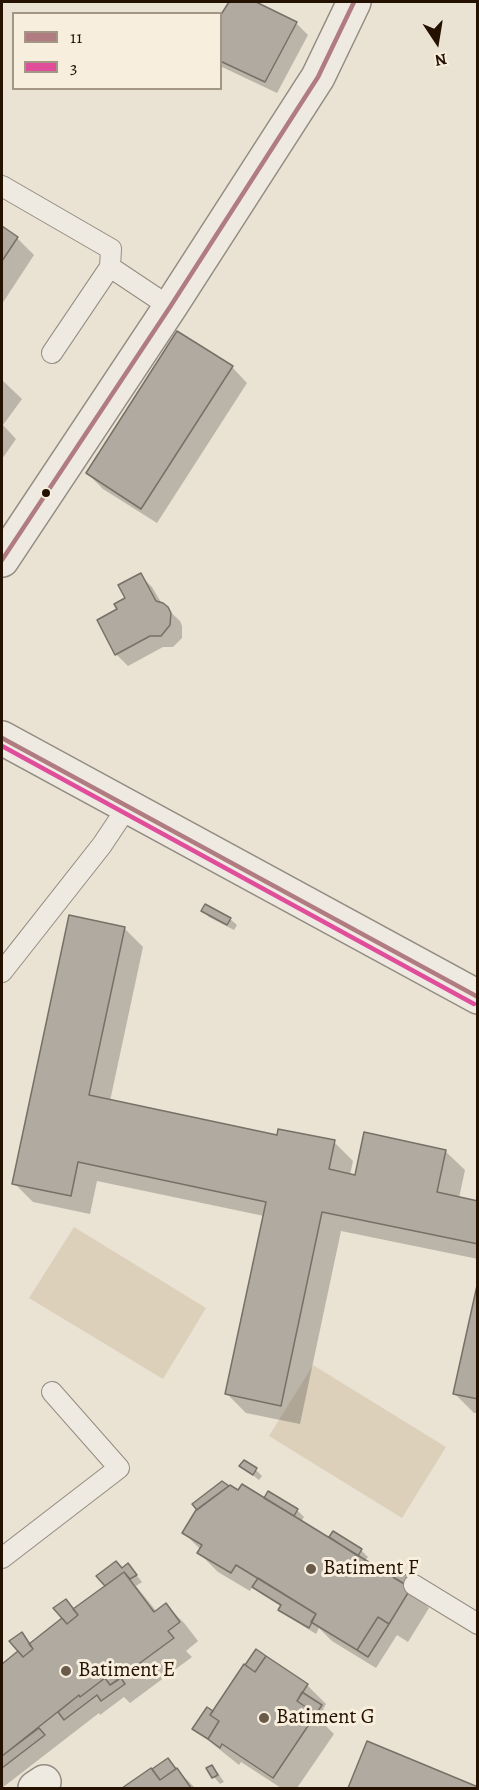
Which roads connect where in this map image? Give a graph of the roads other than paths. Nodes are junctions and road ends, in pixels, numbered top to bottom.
1 (354, 2) edge
2 (2, 186) edge
3 (110, 267) junction
4 (170, 307) junction
5 (52, 353) dead end
6 (2, 560) edge
7 (2, 738) edge
8 (128, 806) junction
9 (2, 972) edge
10 (477, 997) edge
11 (52, 1392) dead end
12 (2, 1558) edge
13 (414, 1585) dead end
14 (477, 1624) edge

1 - 4 street
2 - 3 lane
3 - 4 lane
3 - 5 lane
4 - 6 street
7 - 8 street
8 - 9 lane
8 - 10 street
11 - 12 lane
13 - 14 lane

